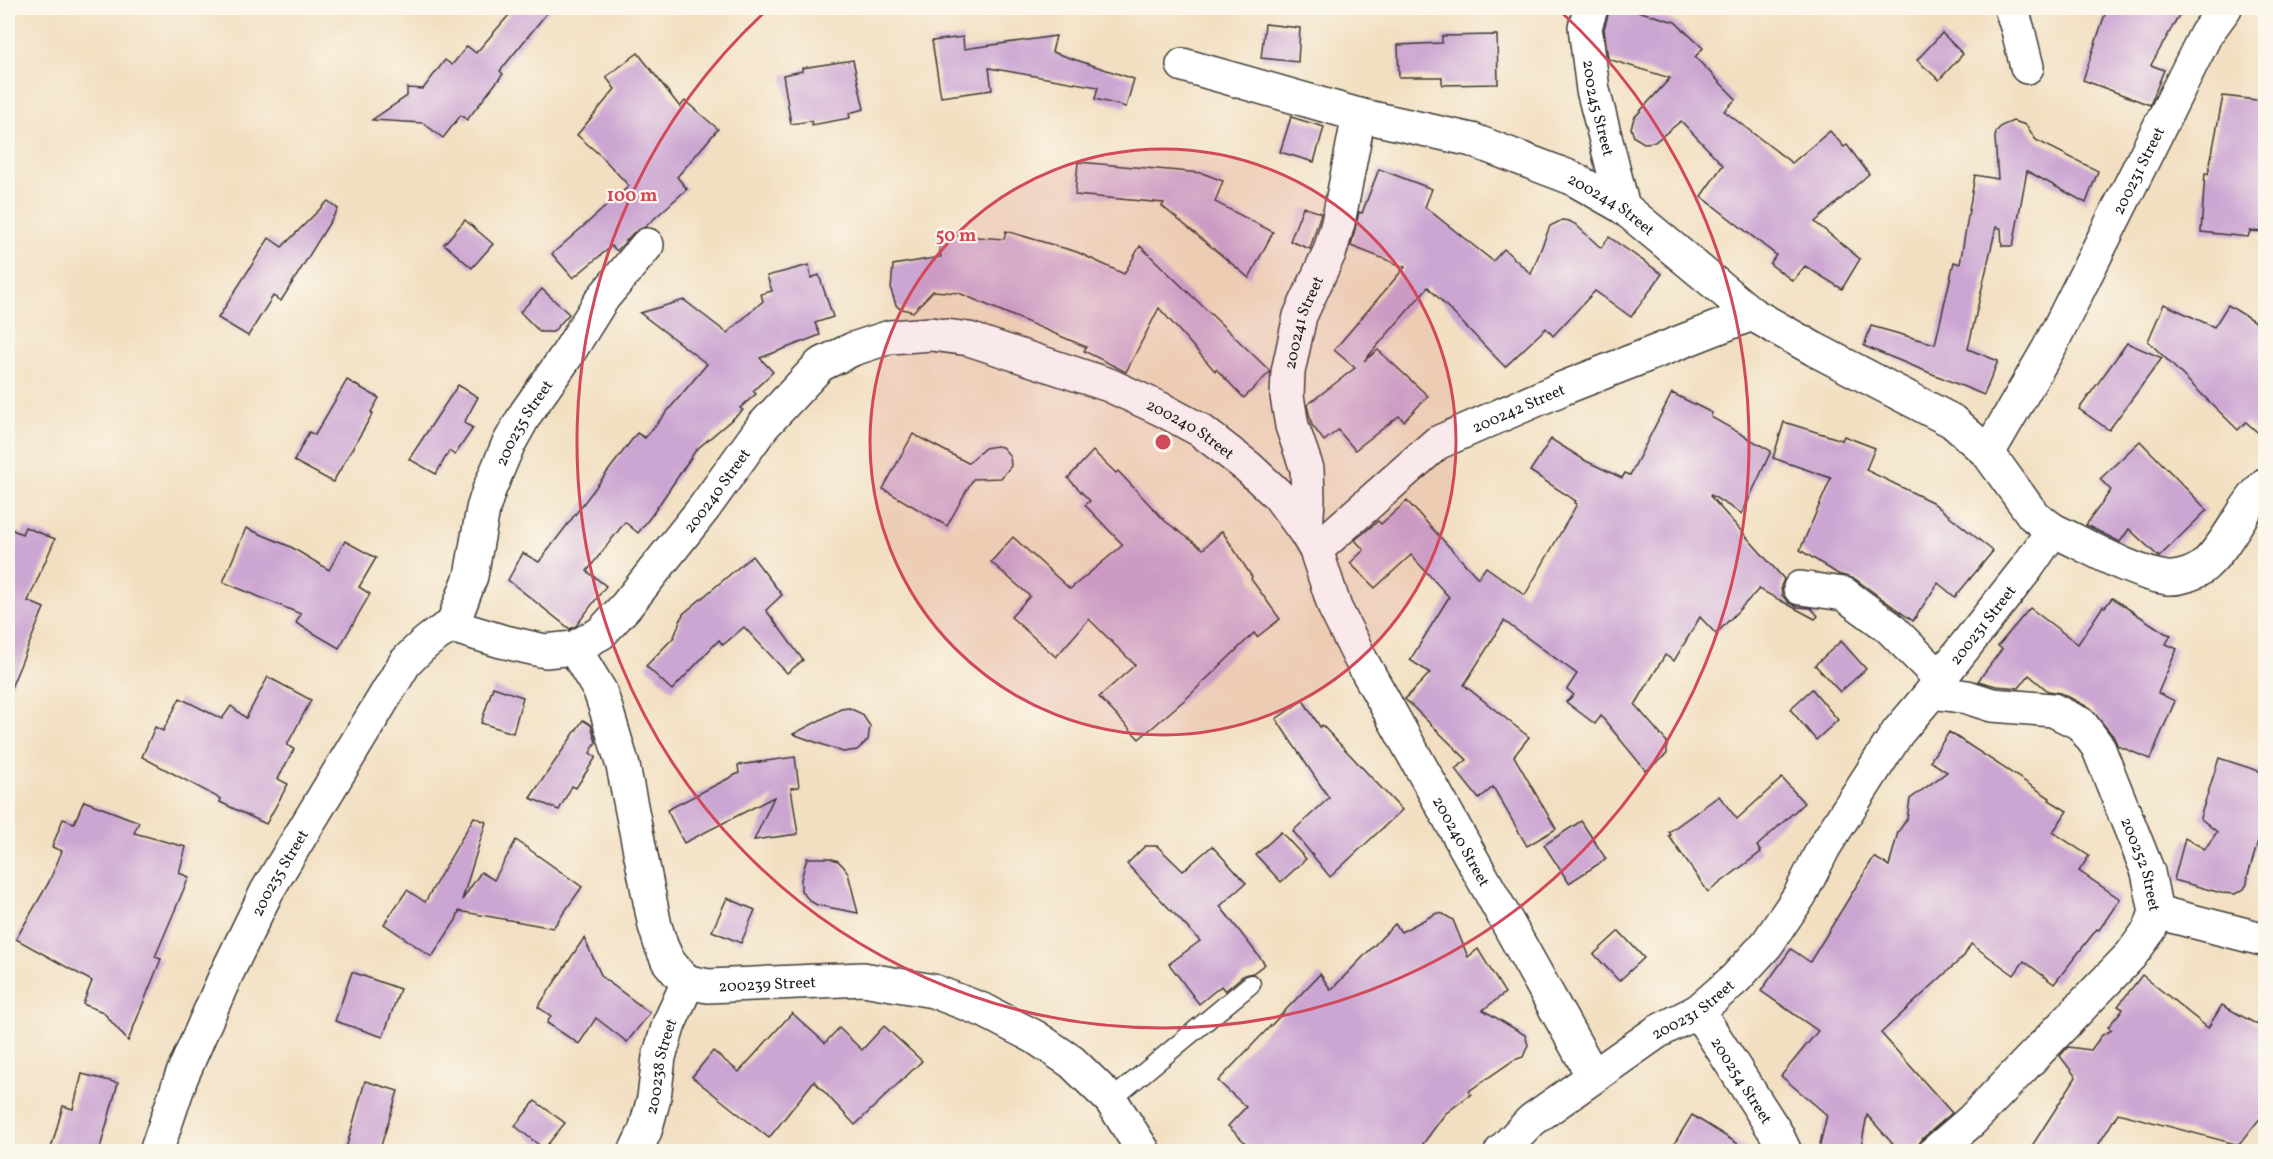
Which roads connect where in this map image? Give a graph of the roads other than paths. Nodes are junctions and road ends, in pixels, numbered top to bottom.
1 (1591, 8) edge
2 (2010, 8) edge
3 (2225, 8) edge
4 (1183, 65) dead end
5 (2027, 67) dead end
6 (1359, 116) junction
7 (1623, 207) junction
8 (647, 245) dead end
9 (1752, 314) junction
10 (1988, 453) junction
11 (2265, 484) edge
12 (2053, 530) junction
13 (1311, 541) junction
14 (1800, 588) dead end
15 (452, 626) junction
16 (574, 648) junction
17 (1936, 685) junction
18 (2156, 912) junction
19 (2265, 940) edge
20 (688, 982) junction
21 (1251, 984) dead end
22 (1698, 1011) junction
23 (1593, 1076) junction
24 (1111, 1100) junction
25 (156, 1152) edge
26 (635, 1152) edge
27 (1144, 1152) edge
28 (1501, 1152) edge
29 (1785, 1152) edge
30 (1935, 1152) edge

1 - 7 street, 200245 Street
2 - 5 street
3 - 10 street, 200231 Street
4 - 6 street, 200244 Street
6 - 7 street, 200244 Street
6 - 13 street, 200241 Street
7 - 9 street, 200244 Street
8 - 15 street, 200235 Street
9 - 10 street, 200244 Street
9 - 13 street, 200242 Street
10 - 12 street
11 - 12 street
12 - 17 street, 200231 Street
13 - 16 street, 200240 Street
13 - 23 street, 200240 Street
14 - 17 street
15 - 16 street
15 - 25 street, 200235 Street
16 - 20 street
17 - 18 street, 200252 Street
17 - 22 street, 200231 Street
18 - 19 street
18 - 30 street, 200252 Street
20 - 24 street, 200239 Street
20 - 26 street, 200238 Street
21 - 24 lane
22 - 23 street, 200231 Street
22 - 29 street, 200254 Street
23 - 28 street, 200231 Street
24 - 27 street, 200239 Street

